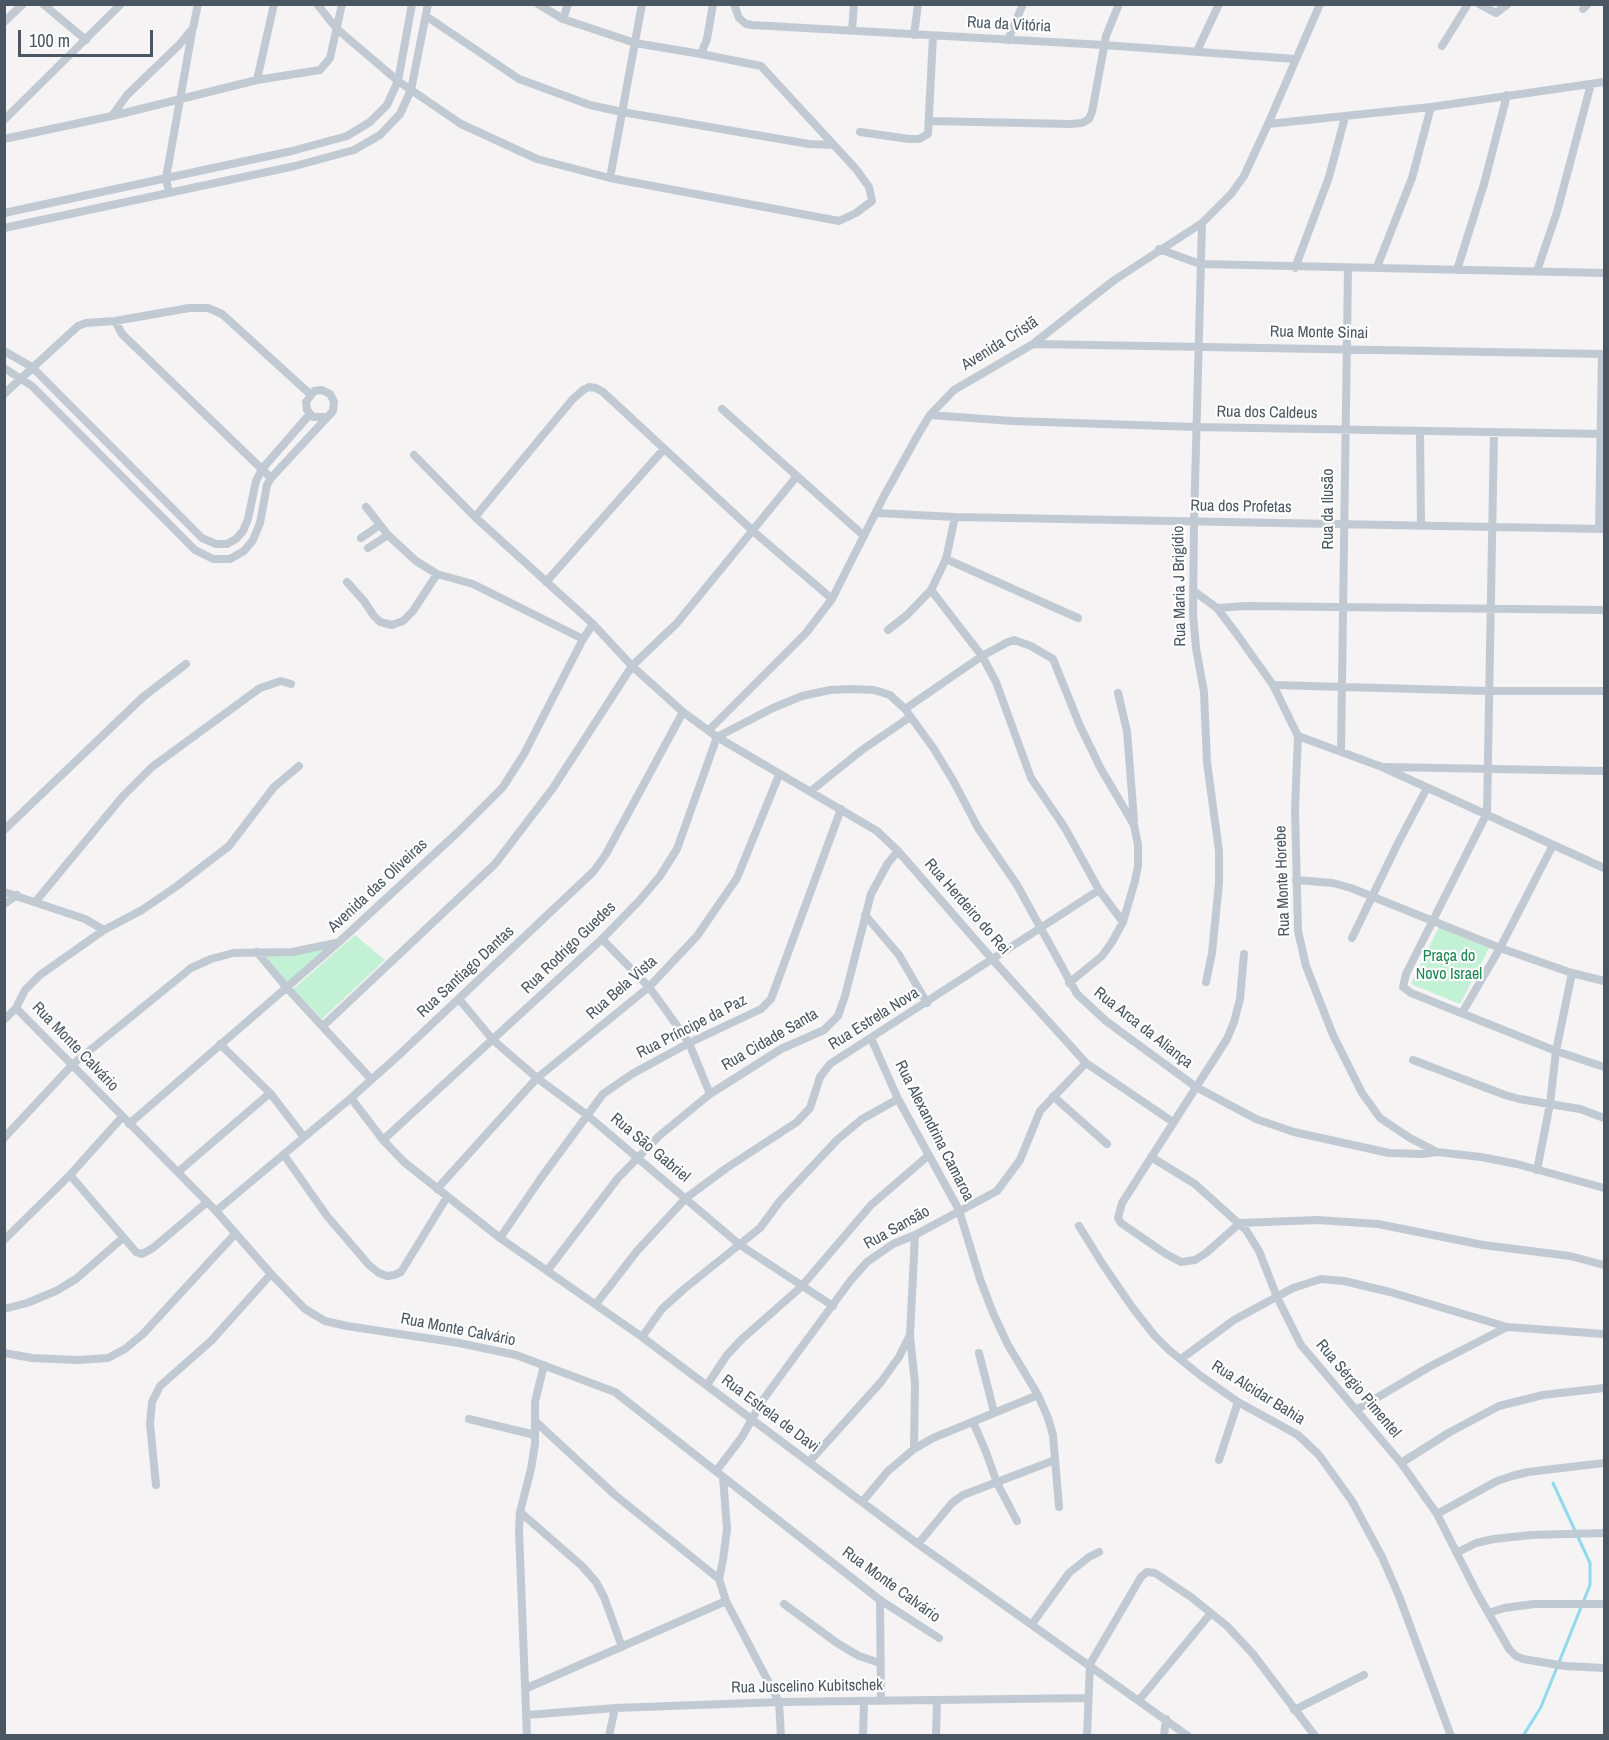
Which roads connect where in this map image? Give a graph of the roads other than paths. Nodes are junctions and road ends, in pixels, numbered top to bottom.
1 (24, 4) edge
2 (43, 4) edge
3 (121, 4) edge
4 (198, 4) edge
5 (274, 4) edge
6 (317, 4) edge
7 (342, 4) edge
8 (412, 4) edge
9 (428, 4) edge
10 (538, 4) edge
11 (568, 4) edge
12 (642, 4) edge
13 (712, 4) edge
14 (734, 4) edge
15 (854, 4) edge
16 (918, 4) edge
17 (1023, 4) edge
18 (1119, 4) edge
19 (1219, 4) edge
20 (1320, 4) edge
21 (1468, 4) edge
22 (1479, 4) edge
23 (1508, 4) edge
24 (426, 16) junction
25 (563, 19) junction
26 (4, 21) edge
27 (193, 28) junction
28 (337, 29) junction
29 (852, 30) junction
30 (914, 35) junction
31 (933, 36) junction
32 (86, 40) junction
33 (1008, 40) junction
34 (635, 44) junction
35 (1104, 45) junction
36 (1442, 46) dead end
37 (1197, 51) junction
38 (701, 54) junction
39 (1295, 59) junction
40 (257, 80) junction
41 (398, 81) junction
42 (1605, 82) edge
43 (1592, 84) junction
44 (411, 90) junction
45 (1508, 95) junction
46 (180, 99) junction
47 (1431, 107) junction
48 (622, 112) junction
49 (112, 116) junction
50 (1345, 117) junction
51 (4, 120) edge
52 (930, 121) junction
53 (1268, 124) junction
54 (860, 132) dead end
55 (4, 139) edge
56 (833, 145) junction
57 (292, 151) junction
58 (295, 165) junction
59 (166, 178) junction
60 (610, 178) junction
61 (169, 193) junction
62 (4, 213) edge
63 (1202, 223) junction
64 (4, 228) edge
65 (1159, 249) junction
66 (1200, 264) junction
67 (1377, 267) junction
68 (1295, 268) junction
69 (1348, 268) junction
70 (1456, 270) junction
71 (1536, 271) junction
72 (1605, 273) edge
73 (115, 321) junction
74 (1033, 344) junction
75 (1200, 346) junction
76 (1347, 349) junction
77 (4, 351) edge
78 (1603, 354) edge
79 (4, 368) edge
80 (32, 368) junction
81 (20, 378) junction
82 (4, 394) edge
83 (310, 394) junction
84 (722, 409) dead end
85 (310, 414) junction
86 (930, 415) junction
87 (326, 417) junction
88 (1196, 427) junction
89 (1345, 429) junction
90 (1420, 430) junction
91 (1494, 432) junction
92 (1602, 434) edge
93 (664, 449) junction
94 (414, 455) dead end
95 (262, 469) junction
96 (797, 476) junction
97 (271, 478) junction
98 (366, 507) dead end
99 (877, 513) junction
100 (475, 517) junction
101 (955, 517) junction
102 (1194, 522) junction
103 (1345, 524) junction
104 (380, 525) junction
105 (1421, 526) junction
106 (1492, 527) junction
107 (1602, 529) edge
108 (753, 531) junction
109 (388, 535) junction
110 (864, 536) junction
111 (361, 538) dead end
112 (368, 548) dead end
113 (946, 560) junction
114 (437, 574) junction
115 (347, 582) dead end
116 (546, 582) junction
117 (931, 591) junction
118 (1195, 592) junction
119 (832, 599) junction
120 (1343, 606) junction
121 (1217, 608) junction
122 (1491, 608) junction
123 (1605, 610) edge
124 (1078, 618) dead end
125 (593, 624) junction
126 (888, 630) dead end
127 (583, 639) junction
128 (982, 656) junction
129 (186, 664) dead end
130 (632, 666) junction
131 (291, 684) dead end
132 (1273, 685) junction
133 (1342, 686) junction
134 (1489, 691) junction
135 (1605, 691) edge
136 (1118, 693) dead end
137 (683, 712) junction
138 (908, 713) junction
139 (709, 730) junction
140 (1298, 736) junction
141 (717, 737) junction
142 (1341, 751) junction
143 (298, 766) dead end
144 (1382, 767) junction
145 (1488, 769) junction
146 (1605, 771) edge
147 (779, 775) junction
148 (1427, 788) junction
149 (810, 791) junction
150 (841, 809) junction
151 (1487, 813) junction
152 (1134, 825) junction
153 (4, 830) edge
154 (1553, 845) junction
155 (898, 851) junction
156 (1605, 868) edge
157 (1296, 880) junction
158 (1099, 890) junction
159 (4, 892) edge
160 (17, 895) junction
161 (1373, 896) junction
162 (36, 901) junction
163 (4, 904) edge
164 (866, 915) junction
165 (1432, 921) junction
166 (1123, 922) junction
167 (1040, 929) junction
168 (104, 930) junction
169 (1352, 938) dead end
170 (602, 939) junction
171 (339, 942) junction
172 (1500, 948) junction
173 (257, 952) junction
174 (1244, 954) dead end
175 (992, 959) junction
176 (1572, 973) junction
177 (1605, 981) edge
178 (1206, 982) dead end
179 (1069, 983) junction
180 (649, 987) junction
181 (287, 988) junction
182 (459, 999) junction
183 (927, 1003) junction
184 (16, 1008) junction
185 (1462, 1013) junction
186 (4, 1020) edge
187 (323, 1026) junction
188 (871, 1038) junction
189 (493, 1040) junction
190 (689, 1043) junction
191 (220, 1044) junction
192 (1556, 1051) junction
193 (1413, 1060) dead end
194 (1086, 1063) junction
195 (73, 1064) junction
196 (1605, 1067) edge
197 (537, 1078) junction
198 (371, 1079) junction
199 (1196, 1087) junction
200 (270, 1093) junction
201 (710, 1094) junction
202 (1053, 1096) junction
203 (351, 1098) junction
204 (898, 1099) junction
205 (1550, 1104) junction
206 (587, 1115) junction
207 (122, 1117) junction
208 (1605, 1118) edge
209 (1173, 1122) junction
210 (129, 1124) junction
211 (304, 1137) junction
212 (4, 1138) edge
213 (383, 1140) junction
214 (1107, 1144) dead end
215 (1437, 1152) junction
216 (284, 1155) junction
217 (929, 1155) junction
218 (1151, 1157) junction
219 (636, 1158) junction
220 (1537, 1170) junction
221 (178, 1172) junction
222 (70, 1175) junction
223 (1605, 1188) edge
224 (437, 1189) junction
225 (447, 1197) junction
226 (686, 1198) junction
227 (207, 1203) junction
228 (959, 1210) junction
229 (216, 1211) junction
230 (1240, 1223) junction
231 (1079, 1226) dead end
232 (235, 1234) junction
233 (915, 1235) junction
234 (123, 1238) junction
235 (500, 1238) junction
236 (4, 1240) edge
237 (741, 1245) junction
238 (1605, 1265) edge
239 (547, 1270) junction
240 (271, 1274) junction
241 (801, 1287) junction
242 (1277, 1297) junction
243 (596, 1304) junction
244 (833, 1306) junction
245 (4, 1309) edge
246 (1507, 1327) junction
247 (1605, 1334) edge
248 (910, 1335) junction
249 (642, 1337) junction
250 (4, 1353) edge
251 (979, 1353) dead end
252 (1181, 1359) junction
253 (544, 1365) junction
254 (707, 1385) junction
255 (1605, 1388) edge
256 (1038, 1395) junction
257 (1238, 1402) junction
258 (1356, 1410) junction
259 (994, 1412) junction
260 (469, 1419) dead end
261 (752, 1419) junction
262 (535, 1421) junction
263 (973, 1422) junction
264 (535, 1435) junction
265 (914, 1449) junction
266 (1055, 1460) junction
267 (1219, 1460) dead end
268 (809, 1462) junction
269 (1401, 1463) junction
270 (1605, 1463) edge
271 (720, 1473) junction
272 (997, 1483) junction
273 (156, 1485) dead end
274 (862, 1502) junction
275 (1059, 1507) dead end
276 (520, 1512) junction
277 (1437, 1514) junction
278 (1017, 1521) dead end
279 (1605, 1533) edge
280 (918, 1544) junction
281 (1099, 1552) dead end
282 (1458, 1552) junction
283 (718, 1580) junction
284 (880, 1599) junction
285 (726, 1601) junction
286 (784, 1604) dead end
287 (1605, 1604) edge
288 (1211, 1613) junction
289 (1489, 1613) junction
290 (1032, 1624) junction
291 (939, 1638) dead end
292 (622, 1647) junction
293 (880, 1664) junction
294 (1090, 1664) junction
295 (1605, 1668) edge
296 (1364, 1675) dead end
297 (527, 1688) junction
298 (1088, 1698) junction
299 (1140, 1699) junction
300 (937, 1700) junction
301 (864, 1701) junction
302 (881, 1701) junction
303 (779, 1702) junction
304 (615, 1707) junction
305 (1294, 1710) junction
306 (527, 1715) junction
307 (1166, 1719) junction
308 (527, 1736) edge
309 (609, 1736) edge
310 (781, 1736) edge
311 (863, 1736) edge
312 (936, 1736) edge
313 (1087, 1736) edge
314 (1164, 1736) edge
315 (1188, 1736) edge
316 (1315, 1736) edge
317 (1451, 1736) edge

1 - 26 street
2 - 32 street
3 - 32 street
4 - 27 street
5 - 40 street
6 - 28 street
7 - 28 street
8 - 41 street
9 - 24 street
10 - 25 street
11 - 25 street
12 - 34 street
13 - 38 street
14 - 29 street, Rua da Vitória
15 - 29 street
16 - 30 street
17 - 33 street
18 - 35 street
19 - 37 street
20 - 39 street, Avenida Cristã
21 - 36 street
22 - 23 street
24 - 44 street
24 - 48 street
25 - 34 street
27 - 46 street
27 - 49 street
28 - 40 street
28 - 41 street
29 - 30 street, Rua da Vitória
30 - 31 street, Rua da Vitória
31 - 33 street, Rua da Vitória
31 - 52 street
32 - 51 street
33 - 35 street, Rua da Vitória
34 - 38 street
34 - 48 street
35 - 37 street, Rua da Vitória
35 - 52 street
37 - 39 street, Rua da Vitória
38 - 56 street
39 - 53 street, Avenida Cristã
40 - 46 street
41 - 44 street
41 - 57 street
42 - 43 street
43 - 45 street
43 - 71 street
44 - 58 street
44 - 60 street
45 - 47 street
45 - 70 street
46 - 49 street
46 - 59 street
47 - 50 street
47 - 67 street
48 - 56 street
48 - 60 street
49 - 55 street
50 - 53 street
50 - 68 street
52 - 54 street
53 - 63 street, Avenida Cristã
56 - 60 street
57 - 58 street
57 - 59 street
58 - 61 street
59 - 61 street
59 - 62 street
61 - 64 street
63 - 65 street, Avenida Cristã
63 - 66 street, Rua Maria J Brigídio
65 - 66 street
65 - 74 street, Avenida Cristã
66 - 68 street
66 - 75 street, Rua Maria J Brigídio
67 - 69 street
67 - 70 street
68 - 69 street
69 - 76 street, Rua da Ilusão
70 - 71 street
71 - 72 street
73 - 80 street
73 - 83 street
73 - 95 street
74 - 75 street, Rua Monte Sinai
74 - 86 street, Avenida Cristã
75 - 76 street, Rua Monte Sinai
75 - 88 street, Rua Maria J Brigídio
76 - 78 street, Rua Monte Sinai
76 - 89 street, Rua da Ilusão
77 - 80 street
78 - 92 street
79 - 81 street
80 - 81 street
80 - 95 street
81 - 82 street
81 - 97 street
83 - 85 street
83 - 87 street
84 - 96 street
85 - 87 street
85 - 95 street
86 - 88 street, Rua dos Caldeus
86 - 99 street, Avenida Cristã
87 - 97 street
88 - 89 street, Rua dos Caldeus
88 - 102 street, Rua Maria J Brigídio
89 - 90 street, Rua dos Caldeus
89 - 103 street, Rua da Ilusão
90 - 91 street, Rua dos Caldeus
90 - 105 street
91 - 92 street, Rua dos Caldeus
91 - 106 street
92 - 107 street
93 - 100 street
93 - 108 street
93 - 116 street
94 - 100 street, Rua Herdeiro do Rei
95 - 97 street
96 - 108 street
96 - 110 street
98 - 104 street
99 - 101 street, Rua dos Profetas
99 - 110 street, Avenida Cristã
100 - 116 street, Rua Herdeiro do Rei
101 - 102 street, Rua dos Profetas
101 - 113 street
102 - 103 street, Rua dos Profetas
102 - 118 street, Rua Maria J Brigídio
103 - 105 street, Rua dos Profetas
103 - 120 street, Rua da Ilusão
104 - 109 street
104 - 111 street
105 - 106 street, Rua dos Profetas
106 - 107 street, Rua dos Profetas
106 - 122 street
108 - 119 street
108 - 130 street
109 - 112 street
109 - 114 street
110 - 119 street, Avenida Cristã
113 - 117 street
113 - 124 street
114 - 115 street
114 - 127 street
116 - 125 street, Rua Herdeiro do Rei
117 - 126 street
117 - 128 street
118 - 121 street, Rua Monte Horebe
118 - 178 street, Rua Maria J Brigídio
119 - 139 street, Avenida Cristã
120 - 121 street
120 - 122 street
120 - 133 street, Rua da Ilusão
121 - 132 street, Rua Monte Horebe
122 - 123 street
122 - 134 street
125 - 127 street, Avenida das Oliveiras
125 - 130 street, Rua Herdeiro do Rei
127 - 171 street, Avenida das Oliveiras
128 - 138 street
128 - 152 street
128 - 158 street
129 - 153 street
130 - 137 street, Rua Herdeiro do Rei
130 - 187 street
131 - 162 street
132 - 133 street
132 - 140 street, Rua Monte Horebe
133 - 134 street
133 - 142 street, Rua da Ilusão
134 - 135 street
134 - 145 street
136 - 152 street
137 - 139 street, Rua Herdeiro do Rei
137 - 182 street, Rua Santiago Dantas
138 - 141 street, Rua Arca da Aliança
138 - 149 street
138 - 167 street, Rua Arca da Aliança
139 - 141 street, Rua Herdeiro do Rei
140 - 142 street
140 - 157 street, Rua Monte Horebe
141 - 147 street, Rua Herdeiro do Rei
141 - 170 street, Rua Rodrigo Guedes
142 - 144 street
143 - 168 street
144 - 145 street
144 - 148 street
145 - 146 street
145 - 151 street
147 - 149 street, Rua Herdeiro do Rei
147 - 180 street, Rua Bela Vista
148 - 151 street
148 - 161 street
149 - 150 street, Rua Herdeiro do Rei
150 - 155 street, Rua Herdeiro do Rei
150 - 190 street, Rua Príncipe da Paz
151 - 154 street
151 - 165 street
152 - 166 street
154 - 156 street
154 - 172 street
155 - 164 street, Rua Cidade Santa
155 - 175 street, Rua Herdeiro do Rei
157 - 161 street
157 - 215 street, Rua Monte Horebe
158 - 166 street
158 - 167 street, Rua Estrela Nova
159 - 160 street
160 - 162 street
160 - 163 street
161 - 165 street
161 - 169 street
162 - 168 street
164 - 183 street
164 - 201 street, Rua Cidade Santa
165 - 172 street
165 - 185 street
166 - 179 street
167 - 175 street, Rua Estrela Nova
167 - 179 street, Rua Arca da Aliança
168 - 184 street
170 - 180 street
170 - 189 street, Rua Rodrigo Guedes
171 - 173 street
171 - 181 street, Avenida das Oliveiras
172 - 176 street
172 - 185 street
173 - 181 street
173 - 195 street
174 - 199 street
175 - 183 street, Rua Estrela Nova
175 - 194 street, Rua Herdeiro do Rei
176 - 177 street
176 - 192 street
179 - 199 street, Rua Arca da Aliança
180 - 190 street
180 - 197 street, Rua Bela Vista
181 - 187 street
181 - 191 street, Avenida das Oliveiras
182 - 189 street, Rua São Gabriel
182 - 198 street, Rua Santiago Dantas
183 - 188 street, Rua Estrela Nova
184 - 186 street
184 - 195 street, Rua Monte Calvário
185 - 192 street
187 - 198 street
188 - 204 street, Rua Alexandrina Camaroa
188 - 226 street, Rua Estrela Nova
189 - 197 street, Rua São Gabriel
189 - 213 street, Rua Rodrigo Guedes
190 - 201 street
190 - 206 street, Rua Príncipe da Paz
191 - 200 street
191 - 210 street, Avenida das Oliveiras
192 - 196 street
192 - 205 street
193 - 205 street
194 - 202 street, Rua Sansão
194 - 209 street, Rua Herdeiro do Rei
195 - 207 street, Rua Monte Calvário
195 - 212 street
197 - 206 street, Rua São Gabriel
197 - 224 street, Rua Bela Vista
198 - 203 street, Rua Santiago Dantas
199 - 209 street
199 - 215 street, Rua Arca da Aliança
200 - 211 street
200 - 221 street
201 - 219 street, Rua Cidade Santa
202 - 214 street
202 - 228 street, Rua Sansão
203 - 211 street, Rua Santiago Dantas
203 - 213 street, Rua Estrela de Davi
204 - 217 street, Rua Alexandrina Camaroa
204 - 237 street
205 - 208 street
205 - 220 street
206 - 219 street, Rua São Gabriel
206 - 235 street, Rua Príncipe da Paz
207 - 210 street, Rua Monte Calvário
207 - 222 street
209 - 218 street
210 - 221 street, Rua Monte Calvário
211 - 216 street, Rua Santiago Dantas
213 - 224 street, Rua Estrela de Davi
215 - 220 street, Rua Arca da Aliança
216 - 225 street
216 - 229 street, Rua Santiago Dantas
217 - 228 street, Rua Alexandrina Camaroa
217 - 241 street
218 - 230 street, Rua Sérgio Pimentel
218 - 230 street
219 - 226 street, Rua São Gabriel
219 - 239 street, Rua Cidade Santa
220 - 223 street, Rua Arca da Aliança
221 - 227 street, Rua Monte Calvário
222 - 234 street
222 - 236 street
224 - 225 street, Rua Estrela de Davi
225 - 235 street, Rua Estrela de Davi
226 - 237 street, Rua São Gabriel
226 - 243 street, Rua Estrela Nova
227 - 229 street, Rua Monte Calvário
227 - 234 street
228 - 233 street, Rua Sansão
228 - 256 street, Rua Alexandrina Camaroa
229 - 232 street, Rua Monte Calvário
230 - 238 street
230 - 242 street, Rua Sérgio Pimentel
231 - 252 street, Rua Alcidar Bahia
232 - 240 street, Rua Monte Calvário
232 - 250 street
233 - 244 street, Rua Sansão
233 - 248 street
234 - 245 street
235 - 239 street, Rua Estrela de Davi
237 - 241 street, Rua São Gabriel
237 - 249 street
239 - 243 street, Rua Estrela de Davi
240 - 253 street, Rua Monte Calvário
240 - 273 street
241 - 244 street, Rua São Gabriel
241 - 254 street
242 - 246 street
242 - 252 street
242 - 258 street, Rua Sérgio Pimentel
243 - 249 street, Rua Estrela de Davi
244 - 261 street, Rua Sansão
246 - 247 street
246 - 258 street
248 - 265 street
248 - 268 street
249 - 254 street, Rua Estrela de Davi
251 - 259 street
252 - 257 street, Rua Alcidar Bahia
253 - 262 street
253 - 271 street, Rua Monte Calvário
254 - 261 street, Rua Estrela de Davi
255 - 269 street
256 - 259 street
256 - 266 street, Rua Alexandrina Camaroa
257 - 267 street
257 - 317 street, Rua Alcidar Bahia
258 - 269 street, Rua Sérgio Pimentel
259 - 263 street
260 - 264 street
261 - 268 street, Rua Estrela de Davi
261 - 271 street, Rua Sansão
262 - 264 street
262 - 283 street
263 - 265 street
263 - 272 street
264 - 276 street
265 - 274 street
266 - 272 street
266 - 275 street, Rua Alexandrina Camaroa
268 - 274 street, Rua Estrela de Davi
269 - 277 street, Rua Sérgio Pimentel
270 - 277 street
271 - 283 street
271 - 284 street, Rua Monte Calvário
272 - 278 street
272 - 280 street
274 - 280 street, Rua Estrela de Davi
276 - 292 street
276 - 297 street
277 - 282 street, Rua Sérgio Pimentel
279 - 282 street
280 - 290 street, Rua Estrela de Davi
281 - 290 street
282 - 289 street, Rua Sérgio Pimentel
283 - 285 street
284 - 291 street, Rua Monte Calvário
284 - 293 street
285 - 292 street
285 - 303 street
286 - 293 street
287 - 289 street
288 - 294 street
288 - 299 street
288 - 305 street
289 - 295 street, Rua Sérgio Pimentel
290 - 294 street, Rua Estrela de Davi
292 - 297 street
293 - 302 street
294 - 298 street
294 - 299 street, Rua Estrela de Davi
296 - 305 street
297 - 306 street
298 - 300 street, Rua Juscelino Kubitschek
298 - 313 street
299 - 307 street, Rua Estrela de Davi
300 - 302 street, Rua Juscelino Kubitschek
300 - 312 street
301 - 302 street, Rua Juscelino Kubitschek
301 - 303 street, Rua Juscelino Kubitschek
301 - 311 street
303 - 304 street, Rua Juscelino Kubitschek
303 - 310 street
304 - 306 street, Rua Juscelino Kubitschek
304 - 309 street
305 - 316 street
306 - 308 street
307 - 314 street
307 - 315 street, Rua Estrela de Davi

